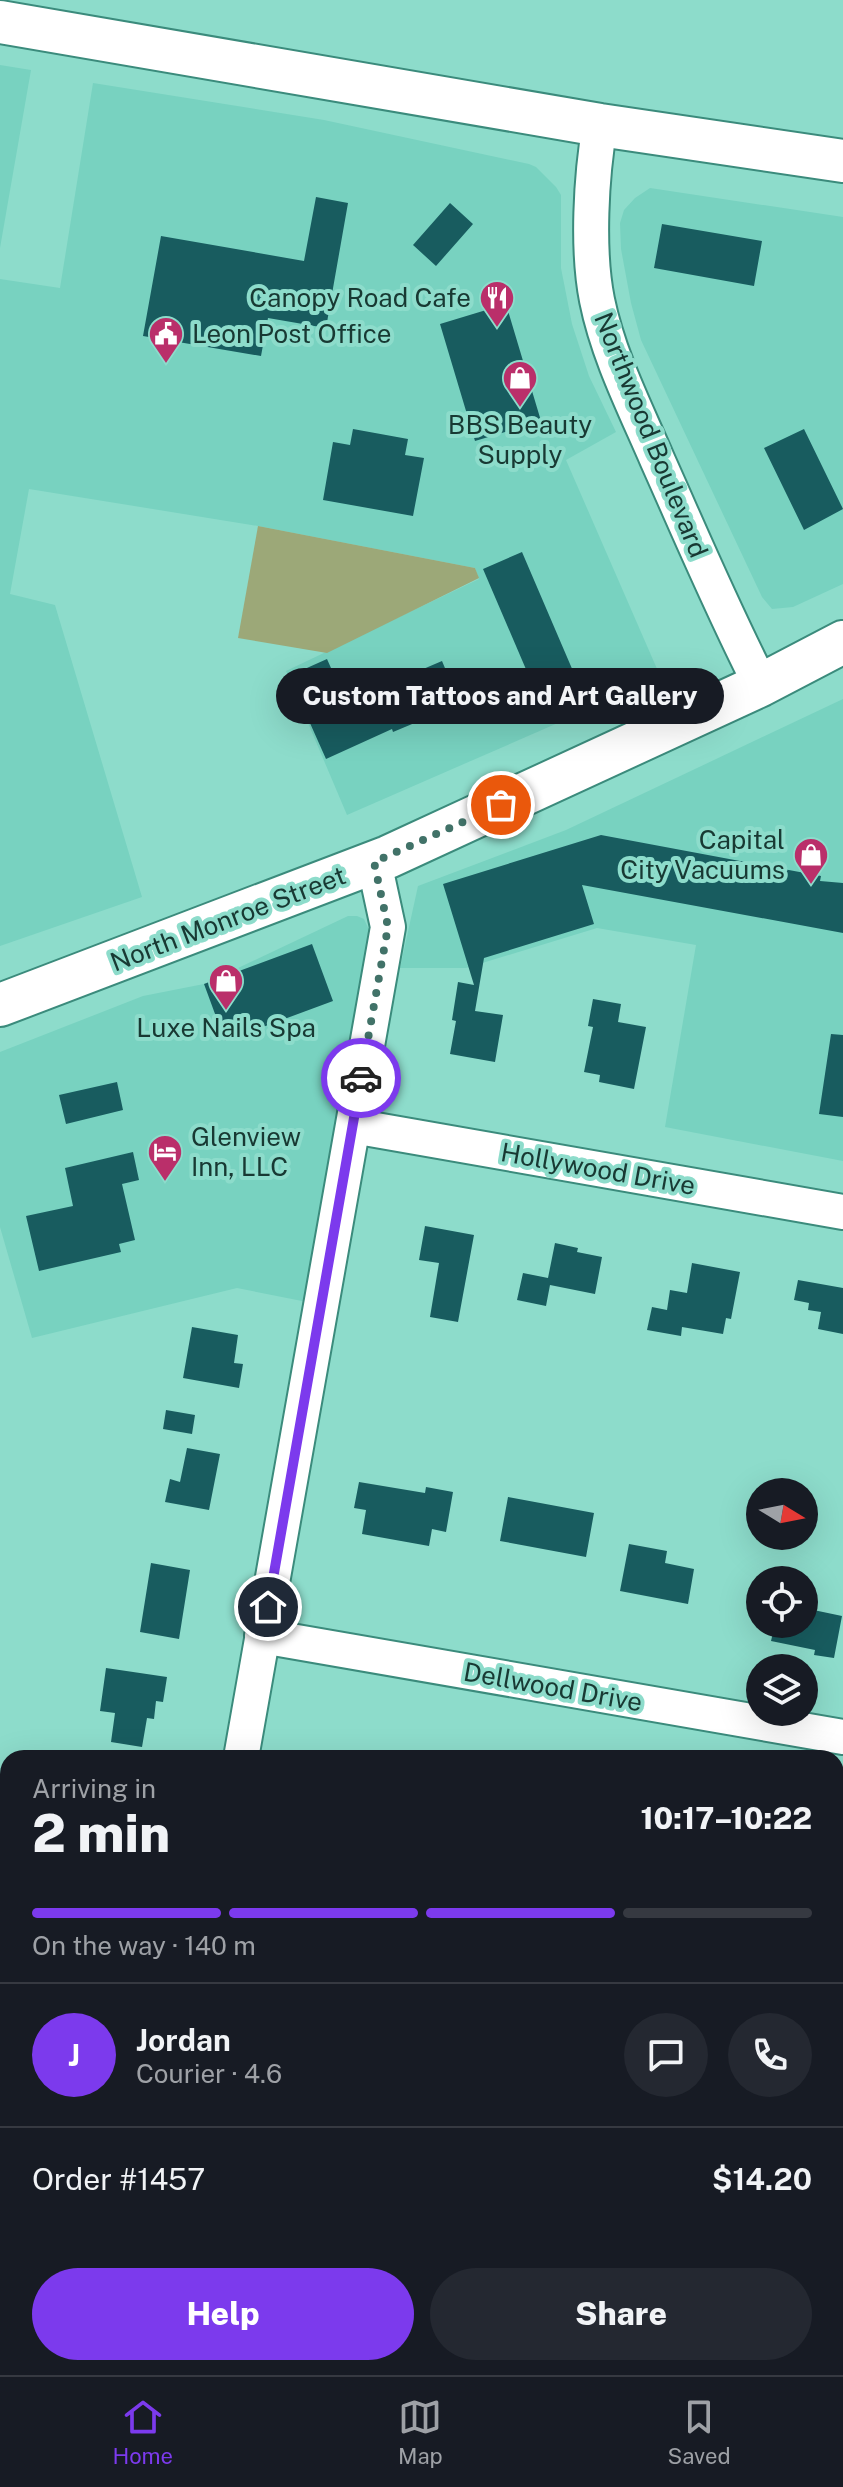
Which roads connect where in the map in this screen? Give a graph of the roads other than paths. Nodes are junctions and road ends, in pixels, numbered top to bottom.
1 (0, 22) edge
2 (600, 125) junction
3 (843, 161) edge
4 (843, 642) edge
5 (761, 685) junction
6 (374, 862) junction
7 (0, 1005) edge
8 (353, 1126) junction
9 (843, 1212) edge
10 (262, 1636) junction
11 (843, 1737) edge
12 (242, 1750) edge

1 - 2 main road
2 - 3 main road
2 - 5 street, Northwood Boulevard
4 - 5 main road, North Monroe Street
5 - 6 main road, North Monroe Street
6 - 7 main road, North Monroe Street
6 - 8 street
8 - 9 street, Hollywood Drive
8 - 10 street
10 - 11 street, Dellwood Drive
10 - 12 street

